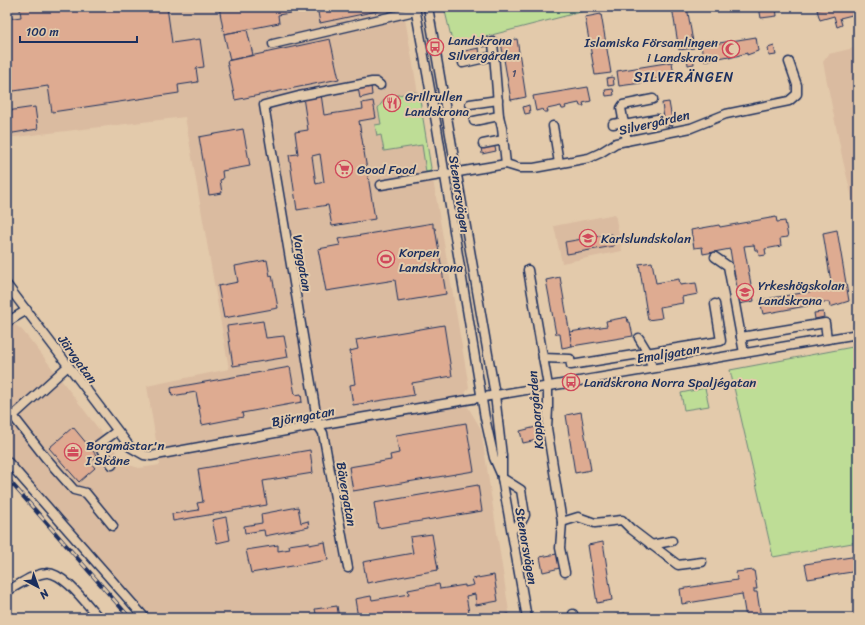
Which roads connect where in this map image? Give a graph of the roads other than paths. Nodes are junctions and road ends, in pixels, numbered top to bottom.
1 (428, 7) edge
2 (415, 9) edge
3 (493, 42) dead end
4 (273, 44) dead end
5 (494, 56) junction
6 (789, 62) dead end
7 (463, 63) dead end
8 (380, 85) dead end
9 (498, 100) junction
10 (654, 100) dead end
11 (470, 104) dead end
12 (499, 116) junction
13 (656, 119) dead end
14 (474, 121) dead end
15 (624, 123) junction
16 (613, 124) dead end
17 (553, 126) dead end
18 (503, 140) junction
19 (628, 141) junction
20 (483, 144) dead end
21 (559, 163) junction
22 (506, 164) junction
23 (457, 172) junction
24 (445, 174) junction
25 (381, 185) dead end
26 (714, 257) dead end
27 (528, 270) dead end
28 (8, 289) edge
29 (715, 304) dead end
30 (27, 310) junction
31 (7, 322) edge
32 (858, 334) edge
33 (741, 337) junction
34 (639, 338) dead end
35 (827, 339) junction
36 (648, 353) junction
37 (744, 353) junction
38 (543, 358) junction
39 (68, 366) junction
40 (652, 368) junction
41 (548, 386) junction
42 (495, 395) junction
43 (482, 397) junction
44 (318, 425) junction
45 (117, 431) junction
46 (130, 447) joint
47 (7, 461) edge
48 (112, 465) dead end
49 (502, 478) junction
50 (562, 522) junction
51 (113, 526) dead end
52 (512, 530) junction
53 (672, 541) dead end
54 (651, 545) junction
55 (702, 562) dead end
56 (348, 568) dead end
57 (565, 572) dead end
58 (7, 591) edge
59 (99, 618) edge
60 (145, 618) edge
61 (527, 618) edge

1 - 23 street, Stenorsvägen
2 - 4 street
2 - 24 street, Stenorsvägen
3 - 5 street
5 - 7 street
5 - 9 street
6 - 19 street, Silvergården
8 - 44 street, Varggatan
9 - 11 street
9 - 12 street
10 - 15 street
12 - 14 street
12 - 18 street
13 - 15 street
15 - 16 street
15 - 19 street
17 - 21 street
18 - 20 street
18 - 22 street
19 - 21 street, Silvergården
21 - 22 street, Silvergården
22 - 23 street, Silvergården
23 - 24 street, Silvergården
23 - 42 street, Stenorsvägen
24 - 25 street, Silvergården
24 - 43 street, Stenorsvägen
26 - 33 street
27 - 38 street, Koppargården
28 - 30 street, Järvgatan
29 - 36 street
30 - 31 street
30 - 39 street, Järvgatan
32 - 35 street, Emaljgatan
33 - 35 street
33 - 37 street
34 - 36 street
35 - 37 street, Emaljgatan
36 - 38 street
36 - 40 street
37 - 40 street, Emaljgatan
38 - 41 street, Koppargården
39 - 45 street, Järvgatan
39 - 51 street
40 - 41 street, Emaljgatan
41 - 42 street, Emaljgatan
41 - 50 street, Koppargården
42 - 43 street, Emaljgatan
42 - 49 street, Stenorsvägen
43 - 44 street, Björngatan
43 - 49 street, Stenorsvägen
44 - 46 street, Björngatan
44 - 56 street, Bävergatan
45 - 46 street, Järvgatan
45 - 48 street
47 - 60 street
49 - 52 street, Stenorsvägen
49 - 52 street
50 - 54 street
50 - 57 street, Koppargården
52 - 61 street, Stenorsvägen
53 - 54 street
54 - 55 street
58 - 59 street

